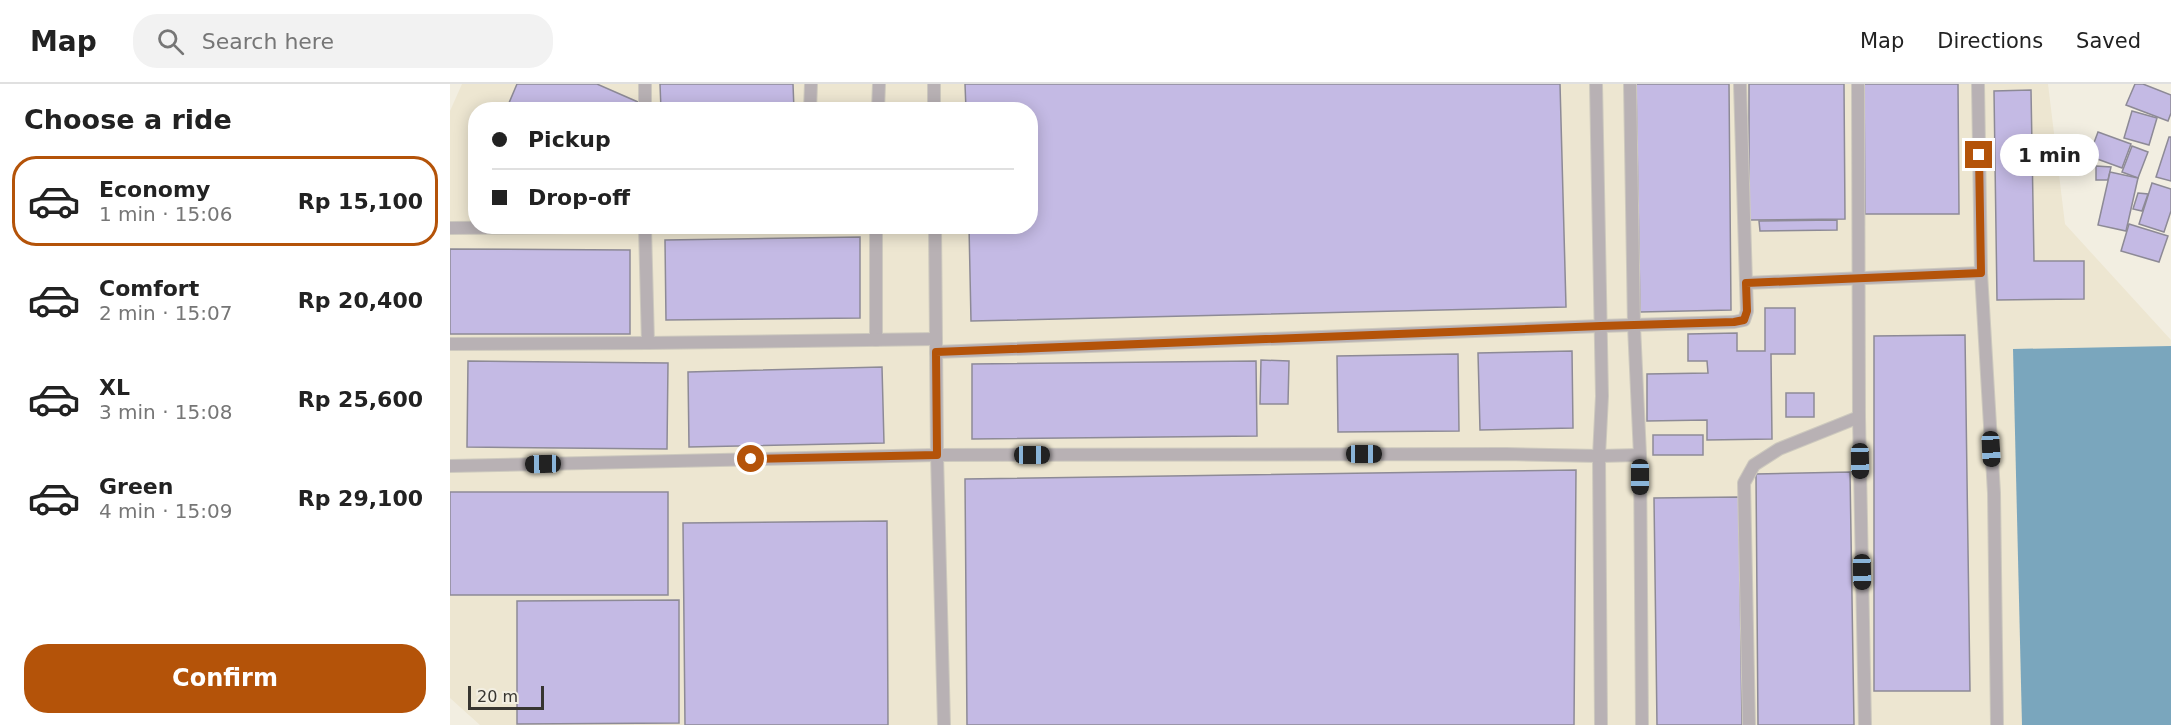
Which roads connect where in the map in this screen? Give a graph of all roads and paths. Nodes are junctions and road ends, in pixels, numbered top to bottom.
1 (645, 84) edge
2 (811, 84) edge
3 (879, 84) edge
4 (934, 84) edge
5 (1596, 84) edge
6 (1630, 84) edge
7 (1740, 84) edge
8 (1858, 84) edge
9 (1978, 84) edge
10 (645, 102) edge
11 (810, 102) edge
12 (878, 102) edge
13 (934, 102) edge
14 (450, 228) edge
15 (468, 228) edge
16 (645, 234) edge
17 (876, 234) edge
18 (935, 234) edge
19 (1981, 273) junction
20 (1858, 279) junction
21 (1746, 283) junction
22 (1601, 326) junction
23 (1634, 326) junction
24 (876, 340) junction
25 (450, 344) edge
26 (648, 344) junction
27 (936, 345) junction
28 (1859, 417) junction
29 (1640, 454) junction
30 (937, 455) junction
31 (1599, 456) junction
32 (450, 466) edge
33 (944, 725) edge
34 (1601, 725) edge
35 (1642, 725) edge
36 (1749, 725) edge
37 (1865, 725) edge
38 (1997, 725) edge

1 - 10 lane
2 - 11 lane
3 - 12 lane
4 - 13 lane
5 - 22 lane
6 - 23 lane
7 - 21 lane
8 - 20 lane
9 - 19 lane
14 - 15 lane
16 - 26 lane
17 - 24 lane
18 - 27 lane
19 - 20 lane
19 - 38 lane
20 - 21 lane
20 - 28 lane
21 - 23 lane
22 - 23 lane
22 - 27 lane
22 - 31 lane
23 - 29 lane
24 - 26 lane
24 - 27 lane
25 - 26 lane
27 - 30 lane
28 - 36 lane
28 - 37 lane
29 - 31 lane
29 - 35 lane
30 - 31 lane
30 - 32 lane
30 - 33 lane
31 - 34 lane

